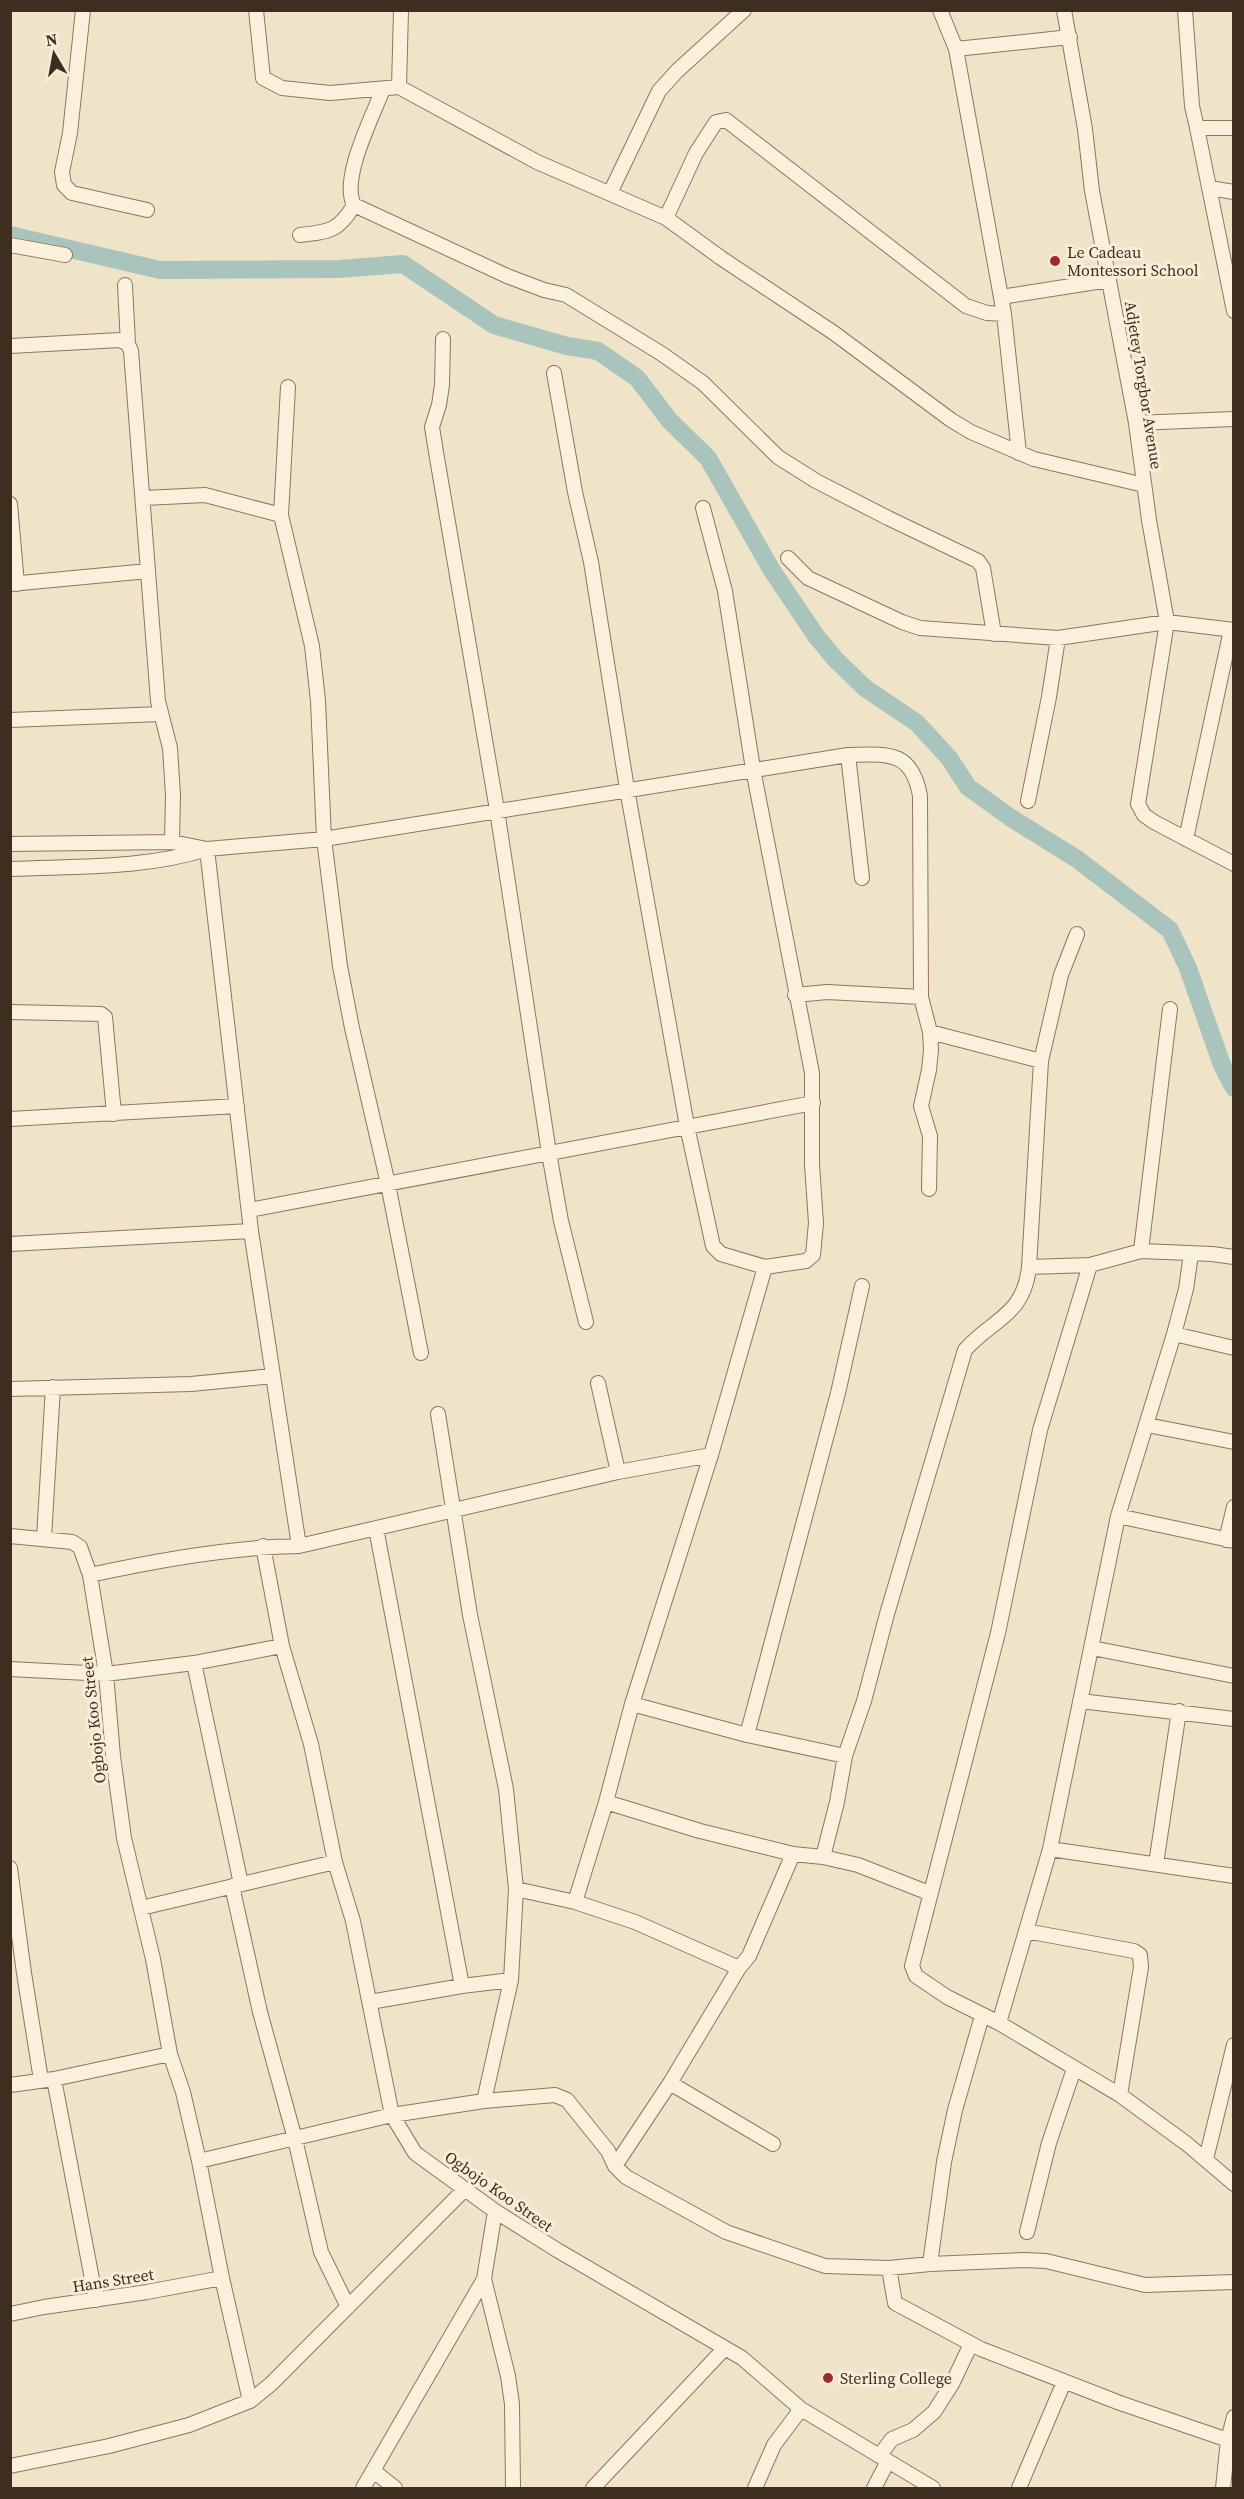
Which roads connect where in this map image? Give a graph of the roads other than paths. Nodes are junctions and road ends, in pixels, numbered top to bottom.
1 (83, 10) edge
2 (256, 10) edge
3 (401, 10) edge
4 (744, 10) edge
5 (940, 10) edge
6 (1064, 10) edge
7 (1185, 10) edge
8 (1070, 37) junction
9 (956, 49) junction
10 (399, 87) junction
11 (383, 89) junction
12 (1197, 128) junction
13 (1233, 128) edge
14 (1209, 188) junction
15 (1233, 192) edge
16 (610, 193) junction
17 (354, 205) junction
18 (147, 210) dead end
19 (666, 218) junction
20 (300, 235) dead end
21 (10, 245) edge
22 (65, 255) dead end
23 (1109, 280) junction
24 (125, 285) dead end
25 (1001, 297) junction
26 (1233, 311) edge
27 (1004, 314) junction
28 (443, 339) dead end
29 (128, 344) junction
30 (10, 346) edge
31 (554, 373) dead end
32 (288, 387) dead end
33 (1233, 419) edge
34 (1136, 423) junction
35 (1019, 453) junction
36 (1144, 485) junction
37 (144, 498) junction
38 (10, 504) edge
39 (703, 508) dead end
40 (281, 516) junction
41 (788, 558) dead end
42 (148, 571) junction
43 (14, 584) edge
44 (1167, 622) junction
45 (1232, 630) edge
46 (993, 634) junction
47 (1058, 638) junction
48 (160, 714) junction
49 (10, 720) edge
50 (848, 755) junction
51 (753, 769) junction
52 (627, 789) junction
53 (1028, 801) dead end
54 (497, 810) junction
55 (324, 839) junction
56 (1186, 839) junction
57 (172, 842) junction
58 (10, 844) edge
59 (207, 849) junction
60 (1233, 864) edge
61 (10, 869) edge
62 (862, 878) dead end
63 (1077, 934) dead end
64 (795, 995) junction
65 (921, 997) junction
66 (1170, 1009) dead end
67 (10, 1012) edge
68 (930, 1032) junction
69 (1041, 1061) junction
70 (813, 1103) junction
71 (237, 1106) junction
72 (114, 1114) junction
73 (10, 1119) edge
74 (687, 1126) junction
75 (549, 1153) junction
76 (388, 1184) junction
77 (929, 1189) dead end
78 (249, 1210) junction
79 (251, 1231) junction
80 (10, 1244) edge
81 (1141, 1251) junction
82 (1191, 1254) junction
83 (1233, 1257) edge
84 (1090, 1265) junction
85 (1029, 1267) junction
86 (765, 1268) junction
87 (862, 1286) dead end
88 (586, 1322) dead end
89 (1174, 1334) junction
90 (1233, 1348) edge
91 (421, 1353) dead end
92 (273, 1376) junction
93 (598, 1383) dead end
94 (53, 1388) junction
95 (10, 1389) edge
96 (438, 1414) dead end
97 (1147, 1425) junction
98 (1233, 1442) edge
99 (711, 1455) junction
100 (618, 1472) junction
101 (1233, 1508) edge
102 (454, 1509) junction
103 (1118, 1516) junction
104 (376, 1528) junction
105 (10, 1536) edge
106 (44, 1538) junction
107 (1230, 1540) edge
108 (263, 1546) junction
109 (299, 1546) junction
110 (90, 1575) junction
111 (282, 1646) junction
112 (1092, 1648) junction
113 (194, 1663) junction
114 (10, 1670) edge
115 (106, 1674) junction
116 (1233, 1676) edge
117 (1080, 1701) junction
118 (632, 1704) junction
119 (1179, 1711) junction
120 (1233, 1719) edge
121 (747, 1735) junction
122 (845, 1756) junction
123 (606, 1802) junction
124 (1050, 1848) junction
125 (793, 1854) junction
126 (823, 1857) junction
127 (335, 1862) junction
128 (1156, 1864) junction
129 (11, 1872) edge
130 (1233, 1876) edge
131 (237, 1885) junction
132 (516, 1889) junction
133 (929, 1893) junction
134 (575, 1902) junction
135 (141, 1908) junction
136 (1026, 1931) junction
137 (739, 1968) junction
138 (17, 1974) edge
139 (510, 1980) junction
140 (462, 1986) junction
141 (370, 2002) junction
142 (982, 2016) junction
143 (999, 2024) junction
144 (1233, 2046) edge
145 (170, 2054) junction
146 (1074, 2069) junction
147 (47, 2079) junction
148 (670, 2083) junction
149 (10, 2085) edge
150 (1120, 2095) junction
151 (484, 2100) junction
152 (392, 2115) junction
153 (295, 2139) junction
154 (773, 2144) dead end
155 (1206, 2159) junction
156 (199, 2161) junction
157 (615, 2166) junction
158 (1233, 2184) edge
159 (465, 2189) junction
160 (495, 2211) junction
161 (1027, 2232) dead end
162 (930, 2264) junction
163 (889, 2268) junction
164 (222, 2278) junction
165 (484, 2279) junction
166 (1233, 2282) edge
167 (96, 2300) junction
168 (348, 2307) junction
169 (10, 2314) edge
170 (971, 2344) junction
171 (725, 2348) junction
172 (1064, 2382) junction
173 (250, 2401) junction
174 (801, 2409) junction
175 (1233, 2417) edge
176 (1228, 2440) junction
177 (883, 2459) junction
178 (10, 2466) edge
179 (375, 2472) junction
180 (363, 2488) edge
181 (395, 2488) edge
182 (513, 2488) edge
183 (593, 2488) edge
184 (754, 2488) edge
185 (874, 2488) edge
186 (933, 2488) edge
187 (1019, 2488) edge
188 (1223, 2488) edge

1 - 18 street
2 - 11 street
3 - 10 street
4 - 16 street
5 - 9 street
6 - 8 street, Adjetey Torgbor Avenue
7 - 12 street
8 - 9 street
8 - 23 street, Adjetey Torgbor Avenue
9 - 25 street
10 - 11 street
10 - 16 street
11 - 17 street
12 - 13 street
12 - 14 street
14 - 15 street
14 - 26 street
16 - 19 street
17 - 20 street
17 - 46 street
19 - 27 street
19 - 35 street
21 - 22 street
23 - 25 street
23 - 34 street, Adjetey Torgbor Avenue
24 - 29 street
25 - 27 street
27 - 35 street
28 - 54 street
29 - 30 street
29 - 37 street
31 - 52 street
32 - 40 street
33 - 34 street
34 - 36 street, Adjetey Torgbor Avenue
35 - 36 street
36 - 44 street, Adjetey Torgbor Avenue
37 - 40 street
37 - 42 street
38 - 43 street
39 - 51 street
40 - 55 street
41 - 46 street
42 - 43 street
42 - 48 street
44 - 45 street
44 - 47 street
44 - 56 street, Adjetey Torgbor Avenue
45 - 56 street
46 - 47 street
47 - 53 street
48 - 49 street
48 - 57 street
50 - 51 street
50 - 62 street
50 - 65 street
51 - 52 street
51 - 64 street
52 - 54 street
52 - 74 street
54 - 55 street
54 - 75 street
55 - 59 street
55 - 76 street
56 - 60 street, Adjetey Torgbor Avenue
57 - 58 street
57 - 59 street
59 - 61 street
59 - 71 street
63 - 69 street
64 - 65 street
64 - 70 street
65 - 68 street
66 - 81 street
67 - 72 street
68 - 69 street
68 - 77 street
69 - 85 street
70 - 74 street
70 - 86 street
71 - 72 street
71 - 78 street
72 - 73 street
74 - 75 street
74 - 86 street
75 - 76 street
75 - 88 street
76 - 78 street
76 - 91 street
78 - 79 street
79 - 80 street
79 - 92 street
81 - 82 street
81 - 84 street
82 - 83 street
82 - 89 street
84 - 85 street
84 - 133 street
85 - 122 street
86 - 99 street
87 - 121 street
89 - 90 street
89 - 97 street
92 - 94 street
92 - 109 street
93 - 100 street
94 - 95 street
94 - 106 street
96 - 102 street
97 - 98 street
97 - 103 street
99 - 100 street
99 - 118 street
100 - 102 street
101 - 107 street
102 - 104 street
102 - 132 street
103 - 107 street
103 - 112 street
104 - 109 street
104 - 140 street
105 - 106 street, Ogbojo Koo Street
106 - 110 street, Ogbojo Koo Street
108 - 109 street
108 - 110 street
108 - 111 street
110 - 115 street, Ogbojo Koo Street
111 - 113 street
111 - 127 street
112 - 116 street
112 - 117 street
113 - 115 street
113 - 131 street
114 - 115 street
115 - 135 street, Ogbojo Koo Street
117 - 119 street
117 - 124 street
118 - 121 street
118 - 123 street
119 - 120 street
119 - 128 street
121 - 122 street
122 - 126 street
123 - 125 street
123 - 134 street
124 - 128 street
124 - 136 street
125 - 126 street
125 - 137 street
126 - 133 street
127 - 131 street
127 - 141 street
128 - 130 street
129 - 138 street
131 - 135 street
131 - 153 street
132 - 134 street
132 - 139 street
133 - 142 street
134 - 137 street
135 - 145 street, Ogbojo Koo Street
136 - 143 street
136 - 150 street
137 - 148 street
138 - 147 street
139 - 140 street
139 - 151 street
140 - 141 street
141 - 152 street
142 - 143 street
142 - 162 street
143 - 146 street
144 - 155 street
145 - 147 street
145 - 156 street, Ogbojo Koo Street
146 - 150 street
146 - 161 street
147 - 149 street
147 - 167 street
148 - 154 street
148 - 157 street
150 - 155 street
151 - 152 street
151 - 157 street
152 - 153 street
152 - 159 street, Ogbojo Koo Street
153 - 156 street
153 - 168 street
155 - 158 street
156 - 164 street, Ogbojo Koo Street
157 - 163 street
159 - 160 street, Ogbojo Koo Street
159 - 168 street
160 - 165 street
160 - 171 street, Ogbojo Koo Street
162 - 163 street
162 - 166 street
163 - 170 street
164 - 167 street, Hans Street
164 - 173 street, Ogbojo Koo Street
165 - 179 street
165 - 182 street
167 - 169 street, Hans Street
168 - 173 street
170 - 172 street
170 - 177 street
171 - 174 street, Ogbojo Koo Street
171 - 183 street
172 - 176 street
172 - 187 street
173 - 178 street
174 - 177 street, Ogbojo Koo Street
174 - 184 street
175 - 176 street
176 - 188 street
177 - 185 street
177 - 186 street, Ogbojo Koo Street
179 - 180 street
179 - 181 street

